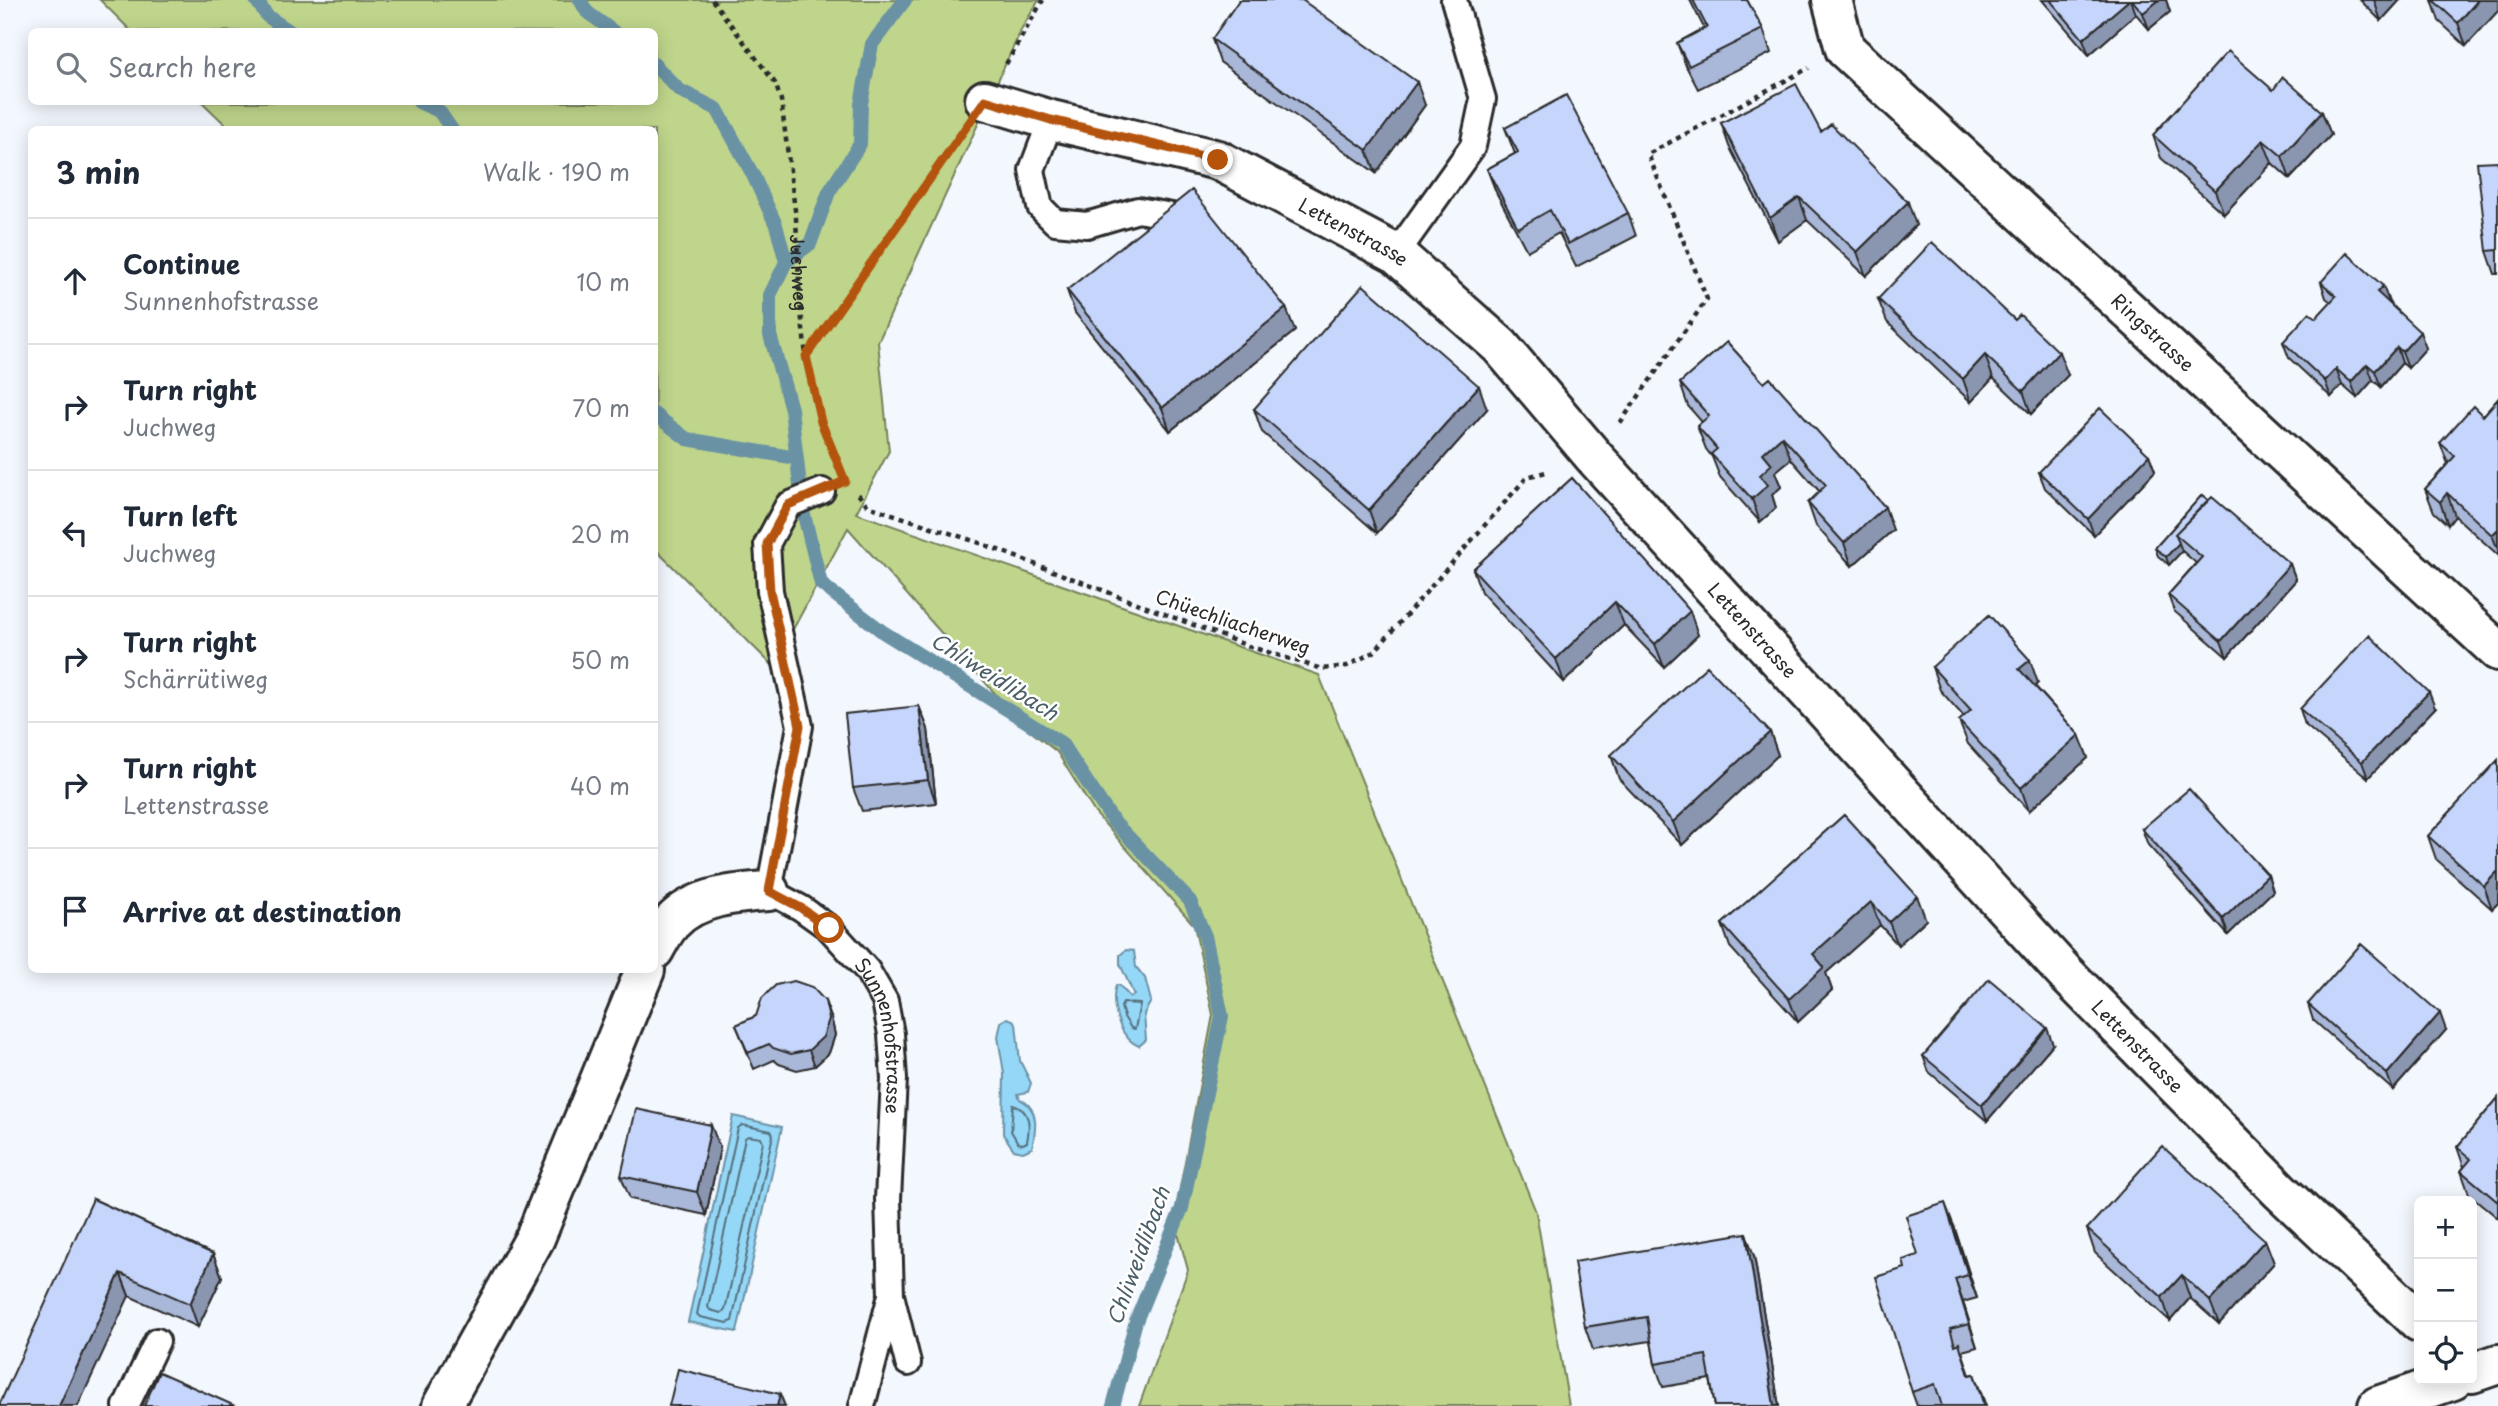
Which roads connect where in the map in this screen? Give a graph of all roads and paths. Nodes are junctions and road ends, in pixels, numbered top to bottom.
1 (712, 0) edge
2 (1043, 0) edge
3 (1454, 0) edge
4 (1832, 0) edge
5 (1845, 50) junction
6 (985, 100) junction
7 (1051, 120) junction
8 (1172, 216) edge
9 (1396, 254) junction
10 (806, 356) junction
11 (1595, 458) junction
12 (845, 481) junction
13 (822, 491) joint
14 (2498, 651) edge
15 (769, 891) junction
16 (658, 944) edge
17 (644, 973) edge
18 (891, 1295) junction
19 (2414, 1317) edge
20 (157, 1341) dead end
21 (908, 1363) dead end
22 (2437, 1385) edge
23 (126, 1406) edge
24 (442, 1406) edge
25 (862, 1406) edge
26 (2378, 1406) edge

1 - 10 path, Juchweg
2 - 6 path
3 - 9 lane
4 - 5 street
5 - 11 path
5 - 14 street, Ringstrasse
6 - 7 street, Lettenstrasse
6 - 10 path
7 - 8 lane
7 - 9 street, Lettenstrasse
9 - 11 street, Lettenstrasse
10 - 12 path, Juchweg
11 - 12 path, Chüechliacherweg
11 - 19 street, Lettenstrasse
12 - 13 path
13 - 15 lane
15 - 16 street
15 - 18 lane, Sunnenhofstrasse
17 - 24 street
18 - 21 lane, Sunnenhofstrasse
18 - 25 lane
20 - 23 lane
22 - 26 street

